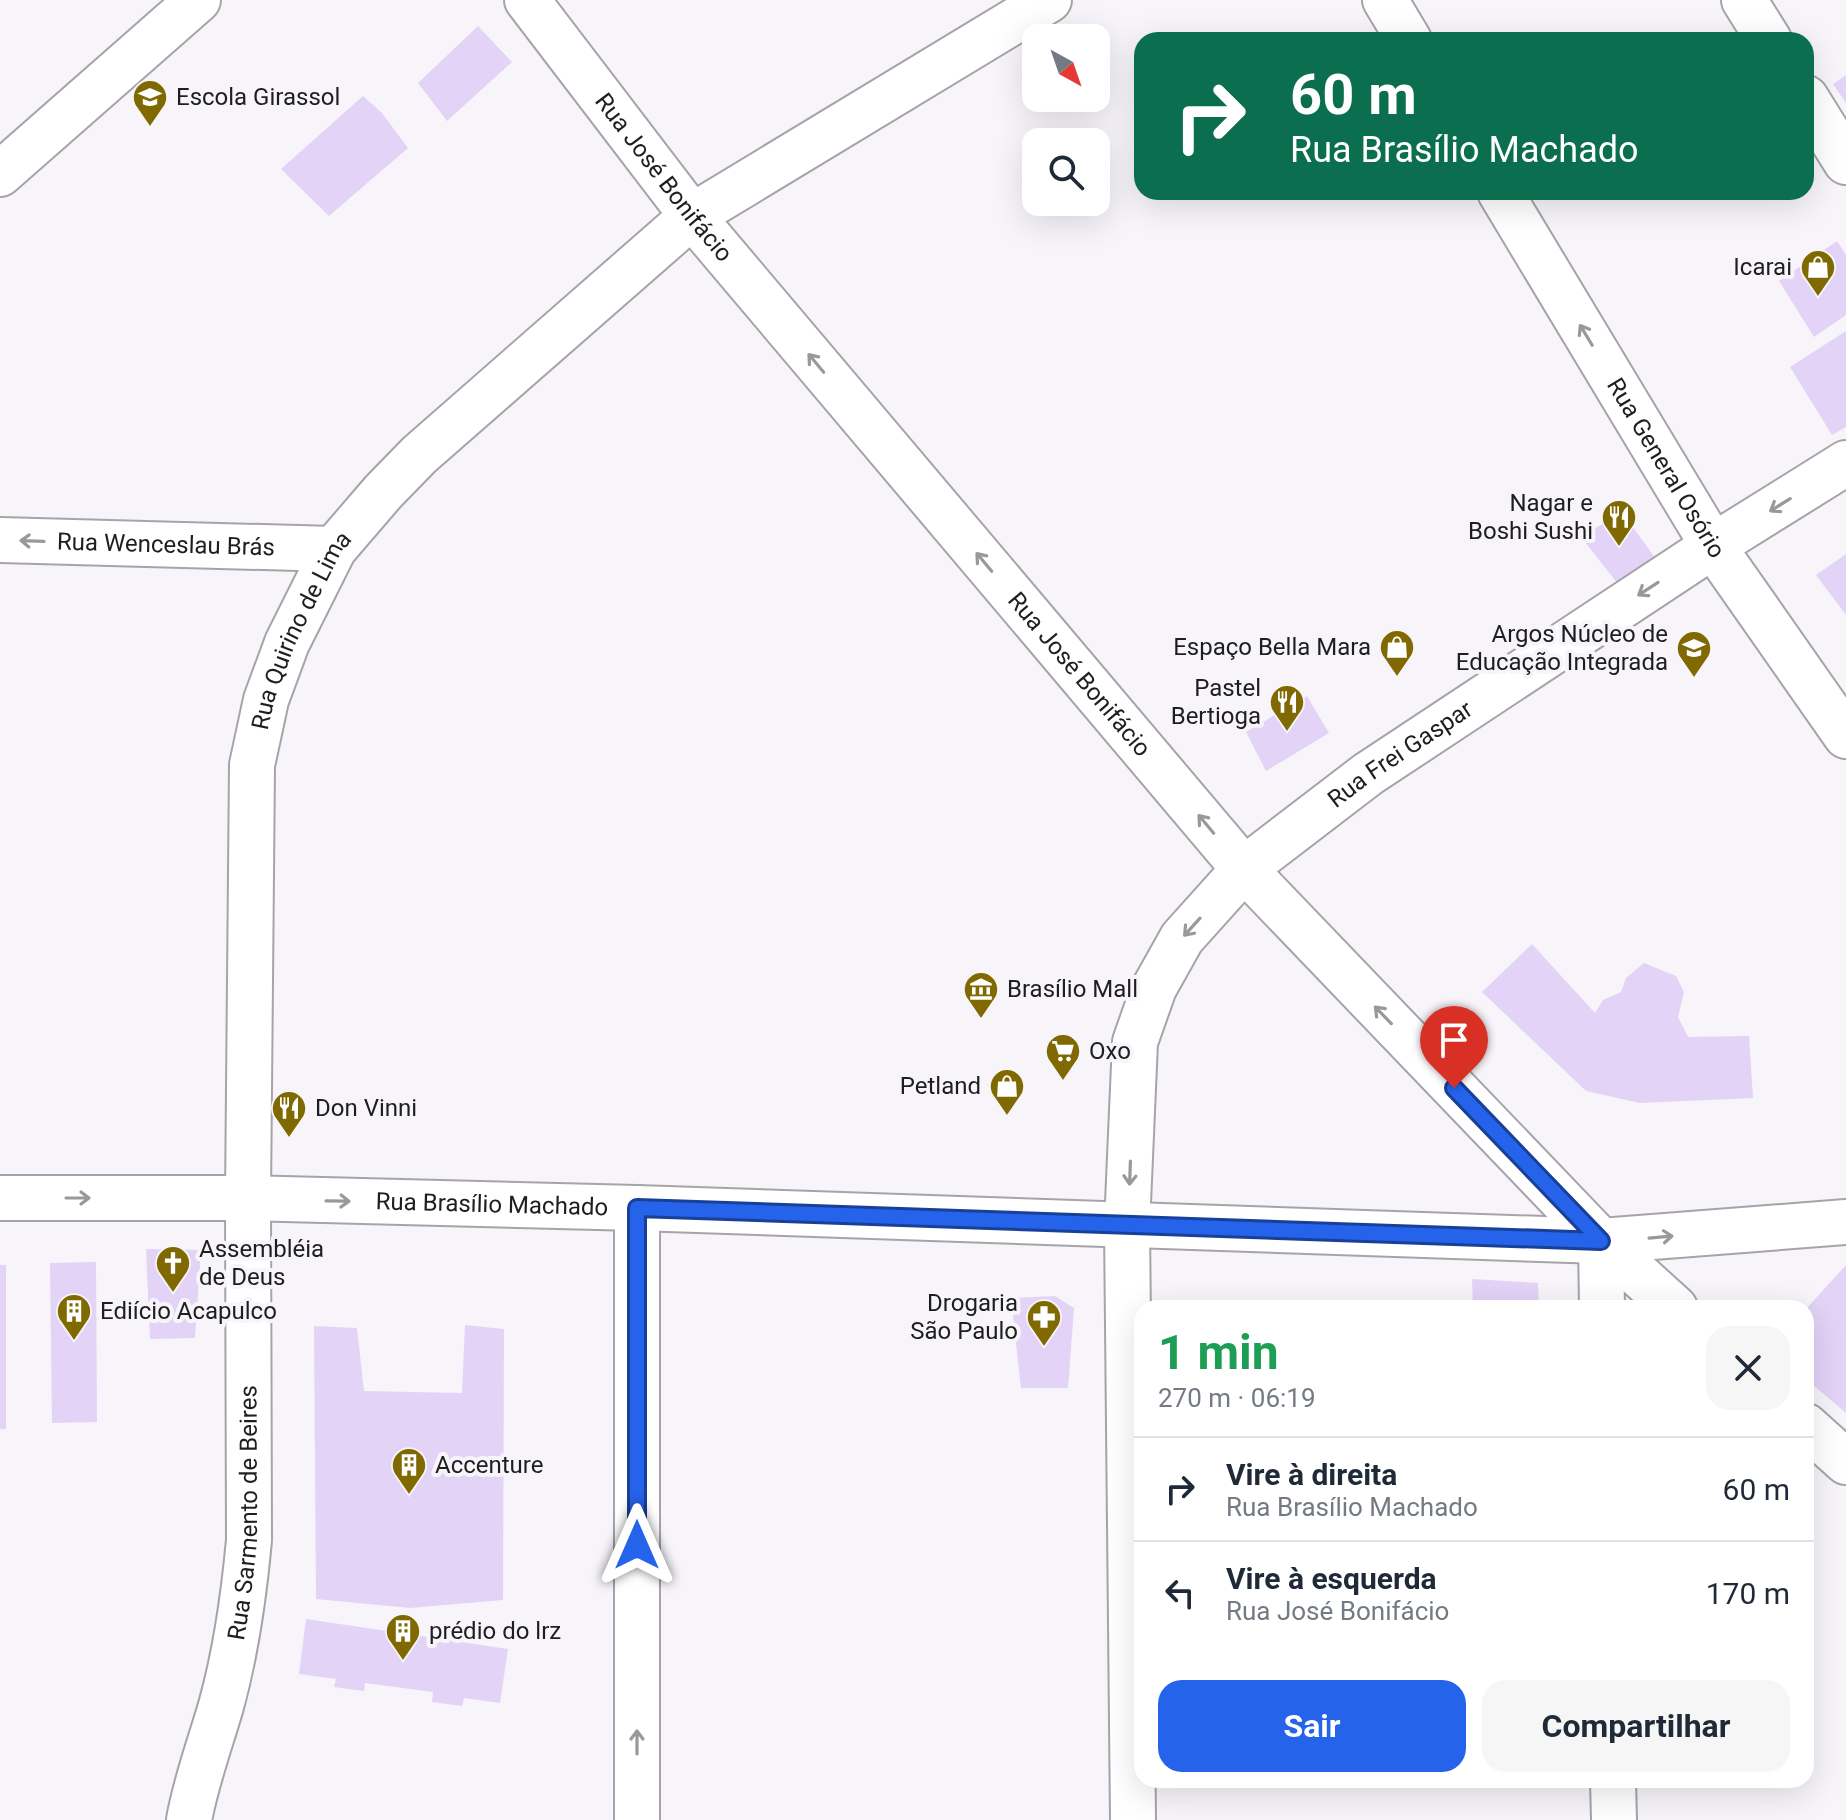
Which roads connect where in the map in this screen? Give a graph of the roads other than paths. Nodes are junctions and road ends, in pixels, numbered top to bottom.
1 (198, 0) edge
2 (527, 0) edge
3 (1049, 0) edge
4 (1385, 0) edge
5 (1744, 0) edge
6 (1404, 32) edge
7 (1764, 32) edge
8 (1814, 111) edge
9 (1846, 162) edge
10 (0, 174) edge
11 (1505, 200) edge
12 (692, 216) junction
13 (1846, 463) edge
14 (0, 540) edge
15 (1713, 546) junction
16 (334, 549) junction
17 (1846, 736) edge
18 (1244, 869) junction
19 (0, 1198) edge
20 (248, 1198) junction
21 (637, 1208) junction
22 (1846, 1222) edge
23 (1127, 1226) junction
24 (1601, 1241) junction
25 (1602, 1300) edge
26 (1666, 1300) edge
27 (1814, 1433) edge
28 (1846, 1462) edge
29 (1613, 1788) edge
30 (189, 1820) edge
31 (637, 1820) edge
32 (1133, 1820) edge
33 (1614, 1820) edge

1 - 10 street
2 - 12 street, Rua José Bonifácio
3 - 12 street, Rua Quirino de Lima
4 - 6 street
5 - 7 street
8 - 9 street
15 -> 11 street, Rua General Osório
12 - 16 street, Rua Quirino de Lima
18 -> 12 street, Rua José Bonifácio
13 -> 15 street, Rua Frei Gaspar
16 -> 14 street, Rua Wenceslau Brás
15 - 17 street, Rua General Osório
15 -> 18 street, Rua Frei Gaspar
16 - 20 street, Rua Quirino de Lima
18 -> 23 street, Rua Frei Gaspar
24 -> 18 street, Rua José Bonifácio
19 -> 20 street, Rua Brasílio Machado
20 -> 21 street, Rua Brasílio Machado
20 - 30 street, Rua Sarmento de Beires
21 - 23 street, Rua Brasílio Machado
31 -> 21 street
24 -> 22 street, Rua Brasílio Machado
23 - 24 street, Rua Brasílio Machado
23 - 32 street, Rua Frei Gaspar
24 - 25 street
24 - 26 street, Rua José Bonifácio
27 - 28 street
29 - 33 street

